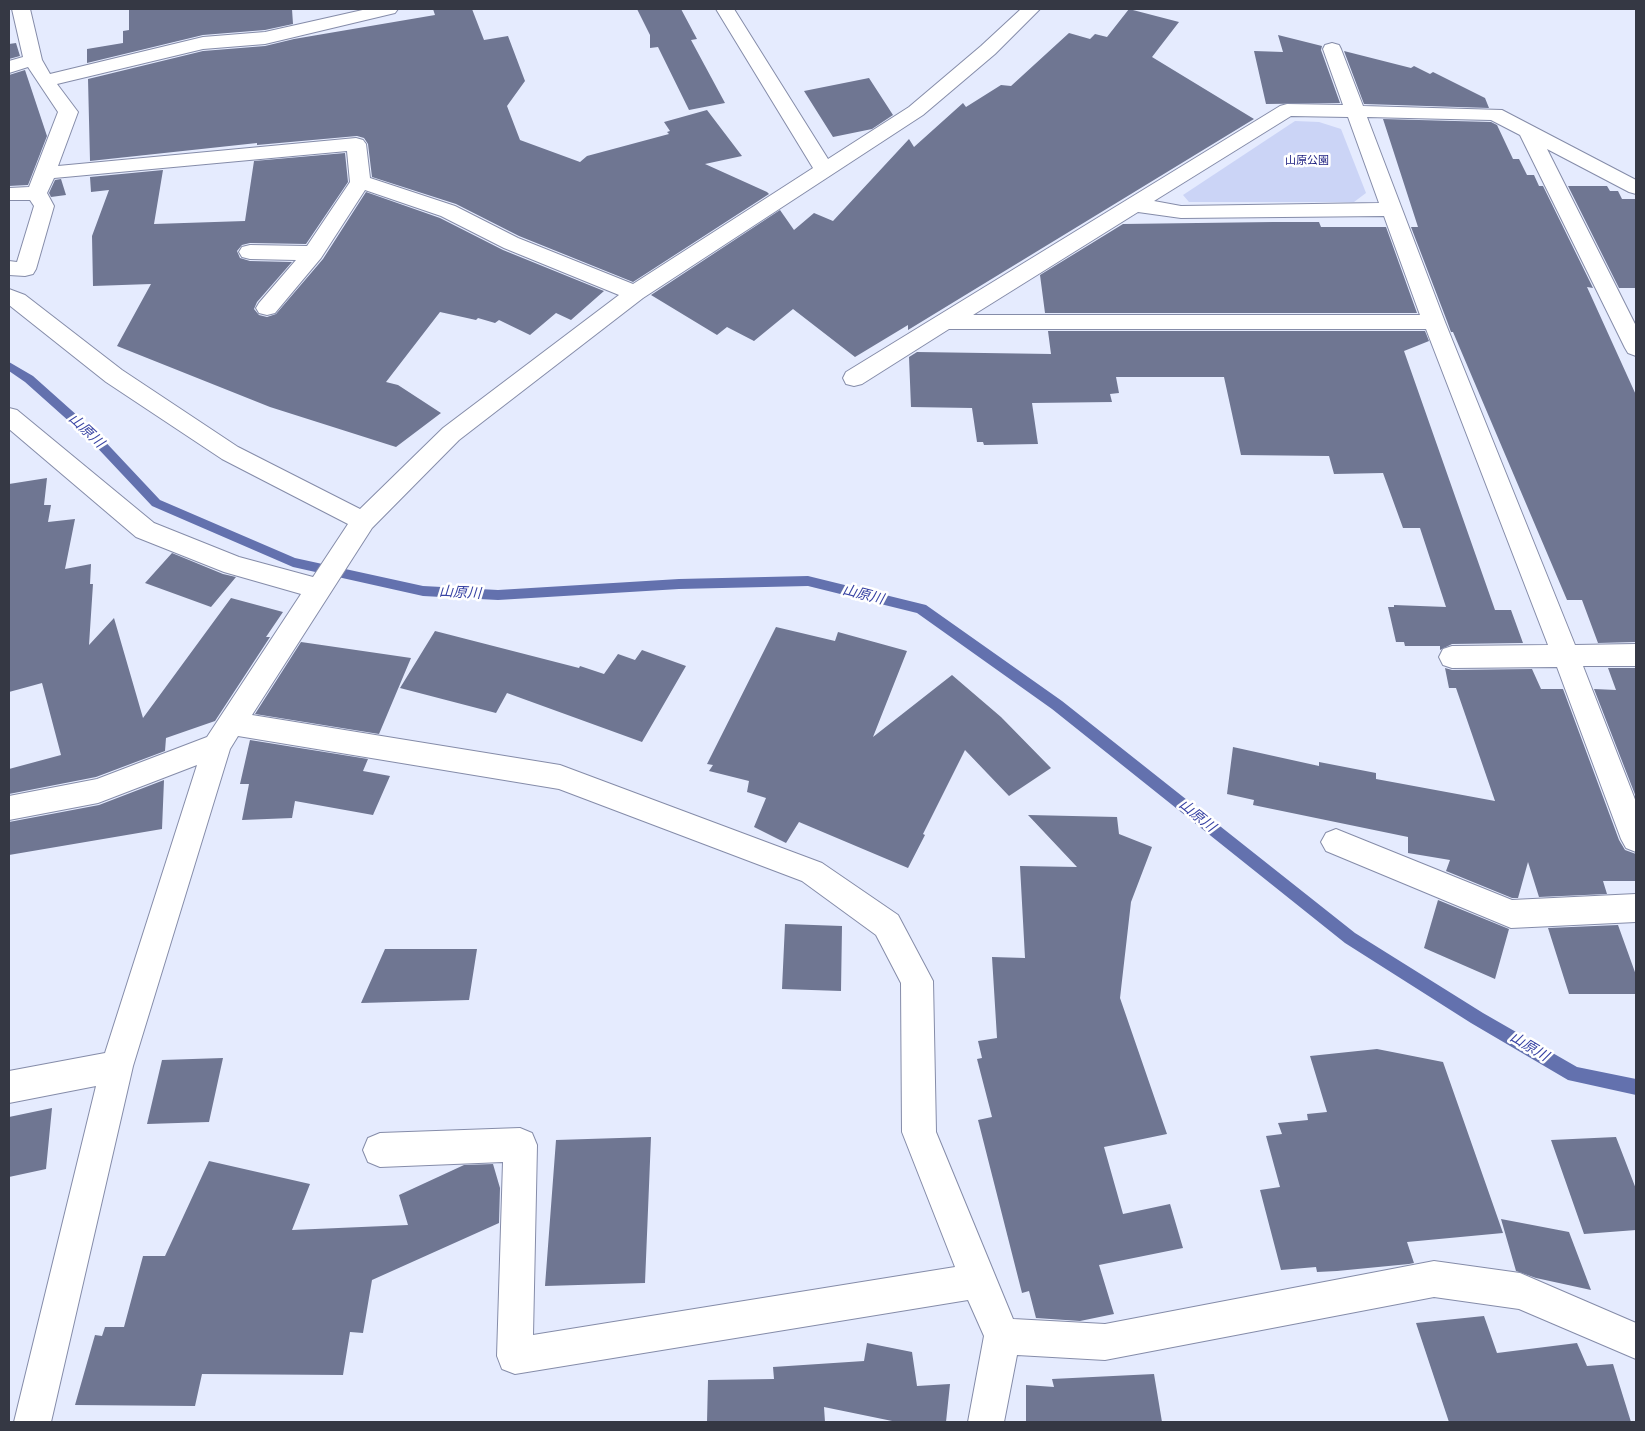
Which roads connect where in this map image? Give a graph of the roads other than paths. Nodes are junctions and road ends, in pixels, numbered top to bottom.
1 (21, 9) edge
2 (389, 9) edge
3 (725, 9) edge
4 (1031, 9) edge
5 (1332, 49) dead end
6 (33, 60) junction
7 (9, 67) edge
8 (45, 81) junction
9 (1354, 111) junction
10 (1528, 131) junction
11 (825, 171) junction
12 (46, 173) junction
13 (360, 182) junction
14 (1636, 188) edge
15 (37, 193) junction
16 (9, 194) edge
17 (1136, 205) junction
18 (1390, 209) junction
19 (250, 252) dead end
20 (313, 253) junction
21 (9, 268) edge
22 (635, 293) junction
23 (9, 296) edge
24 (267, 308) dead end
25 (947, 322) junction
26 (1434, 322) junction
27 (1636, 348) edge
28 (854, 378) dead end
29 (9, 416) edge
30 (363, 521) junction
31 (318, 589) junction
32 (1636, 655) edge
33 (1566, 656) junction
34 (1452, 657) dead end
35 (224, 734) junction
36 (9, 808) edge
37 (1636, 839) edge
38 (1336, 842) dead end
39 (1636, 908) edge
40 (117, 1066) junction
41 (9, 1087) edge
42 (380, 1150) dead end
43 (978, 1281) junction
44 (1002, 1336) junction
45 (1636, 1341) edge
46 (32, 1422) edge
47 (986, 1422) edge

1 - 6 street
2 - 8 street
3 - 11 street
4 - 11 street
5 - 9 street
6 - 7 street
6 - 8 street
8 - 12 street
9 - 10 street
9 - 17 street
9 - 18 street
10 - 14 street
10 - 27 street
11 - 22 street
12 - 13 street
12 - 15 street
13 - 20 street
13 - 22 street
15 - 16 street
15 - 21 street
17 - 18 street
17 - 25 street
18 - 26 street
19 - 20 street
20 - 24 street
22 - 30 street
23 - 30 street
25 - 26 street
25 - 28 street
26 - 33 street
29 - 31 street
30 - 31 street
31 - 35 street
32 - 33 street
33 - 34 street
33 - 37 street
35 - 36 street
35 - 40 street
35 - 43 street
38 - 39 street
40 - 41 street
40 - 46 street
42 - 43 street
43 - 44 street
44 - 45 street
44 - 47 street

